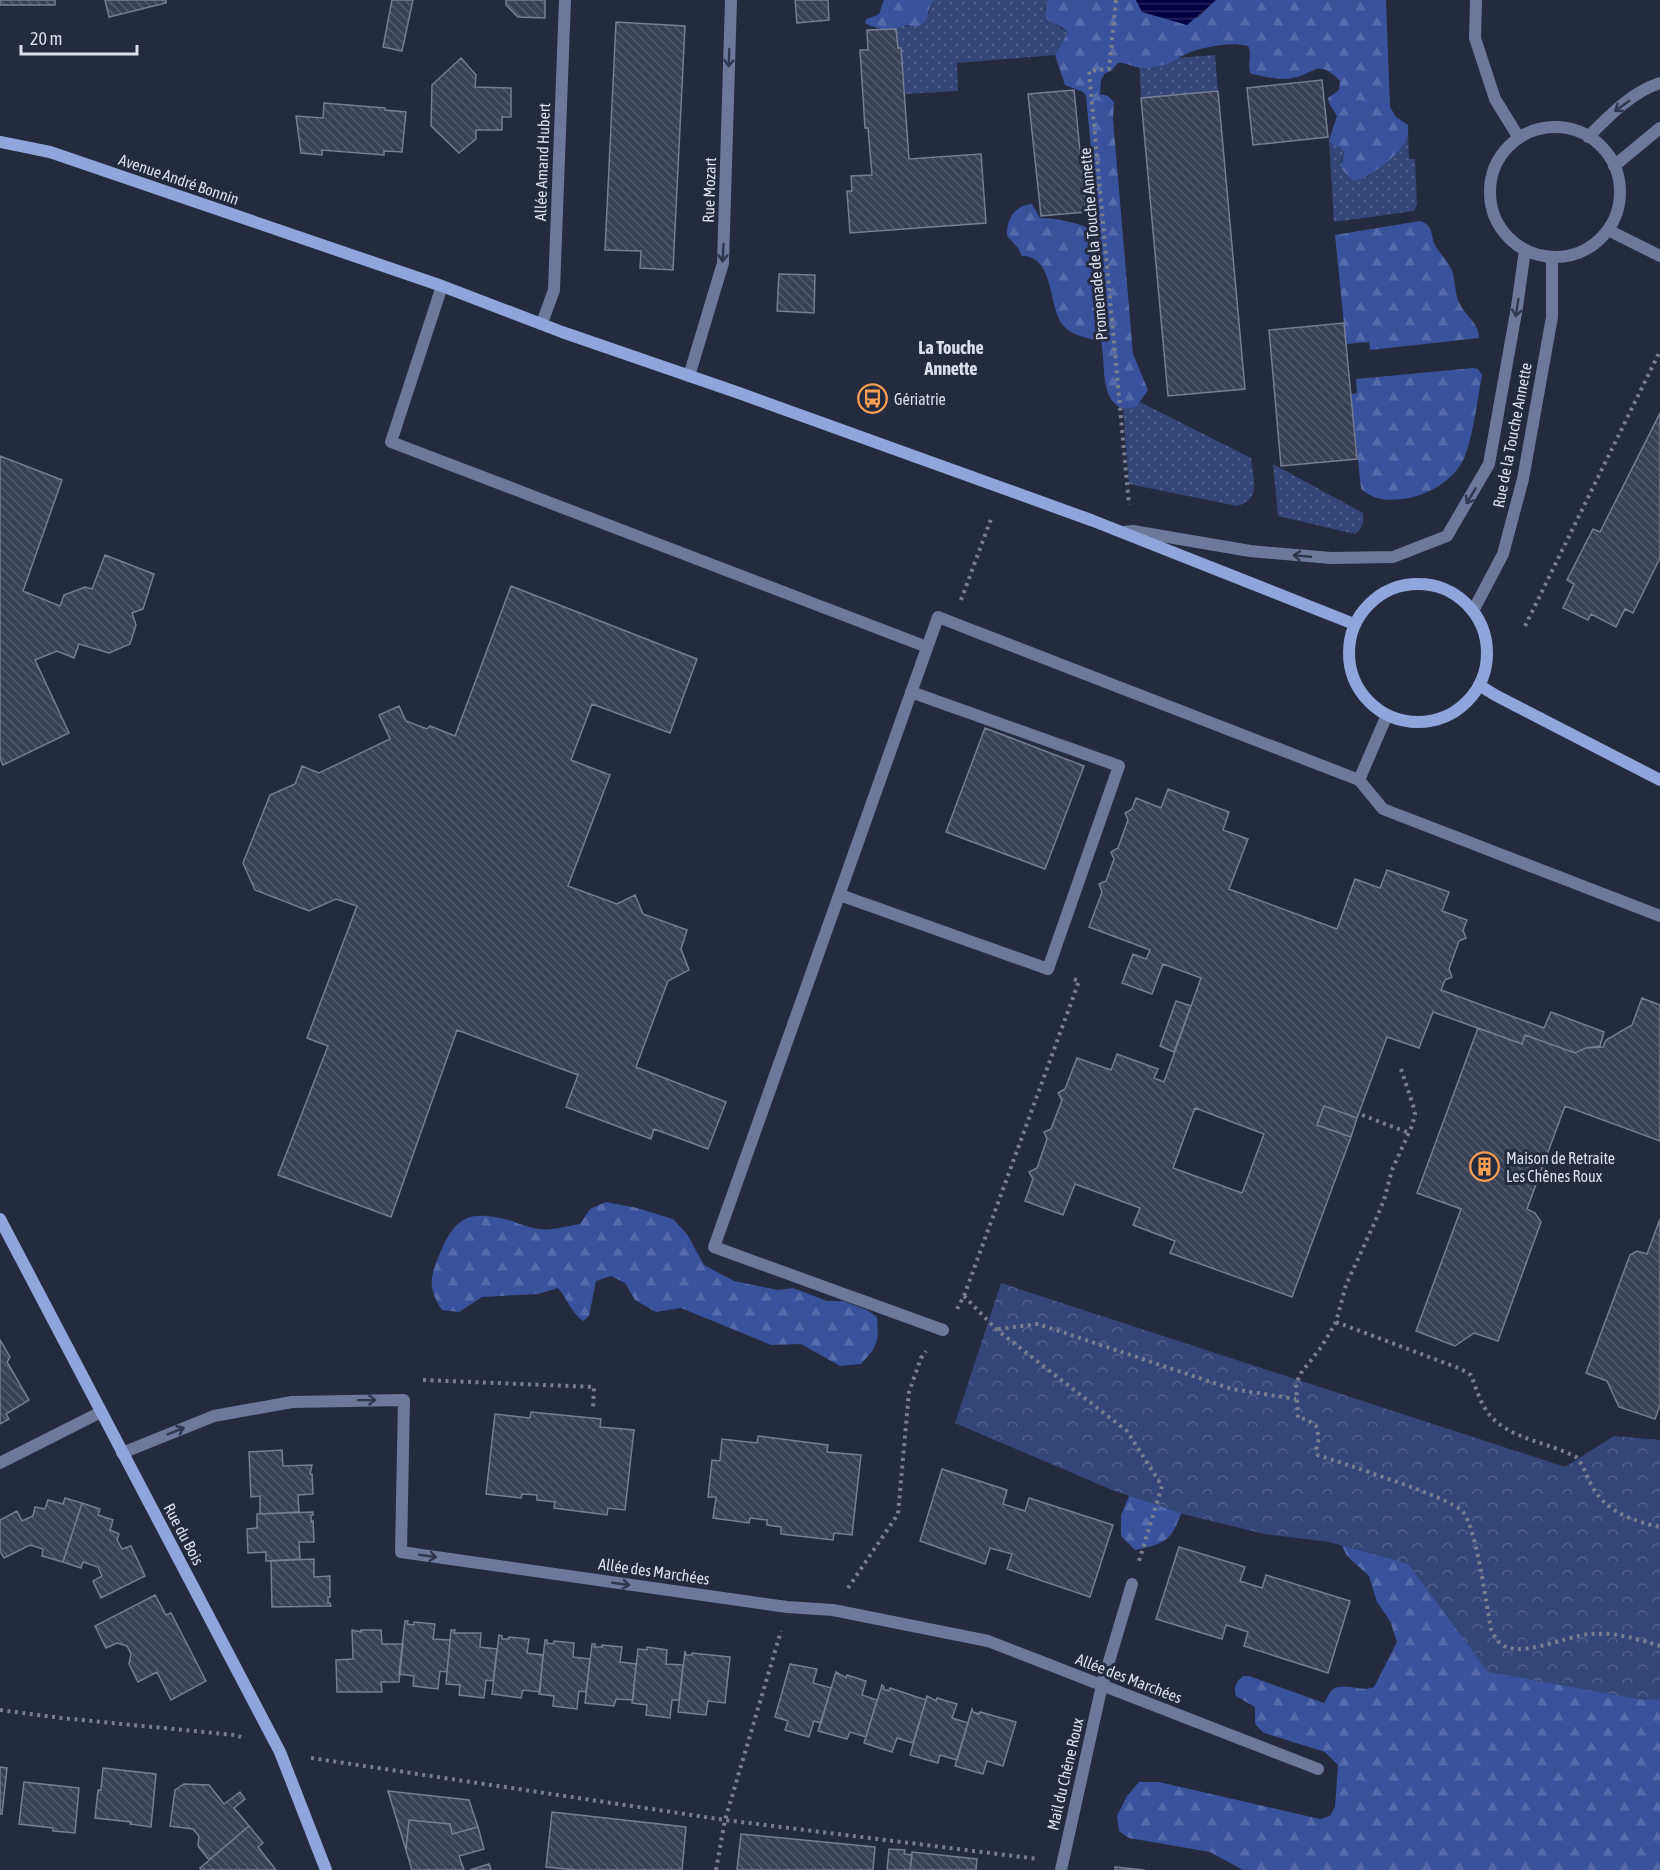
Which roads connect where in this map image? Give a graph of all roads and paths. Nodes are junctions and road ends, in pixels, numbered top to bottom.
1 (565, 0) edge
2 (731, 0) edge
3 (1116, 0) edge
4 (1476, 0) edge
5 (1660, 82) edge
6 (1660, 128) edge
7 (1588, 137) junction
8 (1519, 138) junction
9 (0, 142) edge
10 (1614, 166) junction
11 (1608, 230) junction
12 (1525, 250) junction
13 (1660, 256) edge
14 (1552, 258) junction
15 (442, 286) junction
16 (542, 323) junction
17 (1660, 351) edge
18 (689, 376) junction
19 (1129, 505) dead end
20 (992, 519) dead end
21 (1124, 532) junction
22 (1473, 611) junction
23 (952, 623) junction
24 (1354, 624) junction
25 (1525, 626) dead end
26 (927, 647) junction
27 (1479, 685) junction
28 (911, 692) junction
29 (1387, 716) junction
30 (1359, 780) junction
31 (1660, 780) edge
32 (840, 895) junction
33 (1660, 916) edge
34 (1048, 969) junction
35 (1401, 1069) dead end
36 (1362, 1115) dead end
37 (1409, 1133) junction
38 (0, 1219) edge
39 (964, 1296) junction
40 (1336, 1323) junction
41 (943, 1330) junction
42 (998, 1330) junction
43 (417, 1380) dead end
44 (1296, 1399) junction
45 (593, 1408) dead end
46 (100, 1412) junction
47 (122, 1453) junction
48 (0, 1463) edge
49 (1660, 1527) edge
50 (1132, 1584) joint
51 (788, 1607) junction
52 (834, 1610) junction
53 (1660, 1646) edge
54 (1102, 1685) junction
55 (0, 1710) edge
56 (235, 1735) dead end
57 (328, 1762) dead end
58 (1318, 1769) dead end
59 (725, 1820) junction
60 (1062, 1866) edge
61 (326, 1870) edge
62 (716, 1870) edge

1 - 16 street, Allée Amand Hubert
2 -> 18 street, Rue Mozart
3 - 19 path, Promenade de la Touche Annette
4 - 8 street
5 -> 7 street
6 - 10 street
7 - 8 street
7 - 10 street
8 - 12 street
9 - 15 street, Avenue André Bonnin
10 - 11 street
11 - 13 street
11 - 14 street
12 - 14 street
12 -> 21 street
14 - 22 street, Rue de la Touche Annette
15 - 16 street, Avenue André Bonnin
15 - 26 street
16 - 18 street, Avenue André Bonnin
17 - 25 path
18 - 21 street, Avenue André Bonnin
20 - 23 path
21 - 24 street, Avenue André Bonnin
22 - 24 street
22 - 27 street
23 - 26 street
23 - 30 street
24 - 29 street
26 - 28 street
27 - 29 street
27 - 31 street
28 - 32 street
28 - 34 street
29 - 30 street
30 - 33 street
32 - 34 street
32 - 41 street
34 - 39 path
35 - 37 path
36 - 37 path
37 - 40 path
38 - 46 street, Rue du Bois
39 - 41 path
39 - 42 path
40 - 44 path
40 - 49 path
41 - 52 path
42 - 44 path
42 - 50 path
43 - 45 path
44 - 53 path
46 - 47 street, Rue du Bois
46 - 48 street
47 -> 51 street, Allée des Marchées
47 - 61 street, Rue du Bois
50 - 54 street, Mail du Chêne Roux
51 - 52 street, Allée des Marchées
51 - 59 path
52 - 54 street, Allée des Marchées
54 - 58 street, Allée des Marchées
54 - 60 street, Mail du Chêne Roux
55 - 56 path
57 - 59 path
59 - 60 path
59 - 62 path

